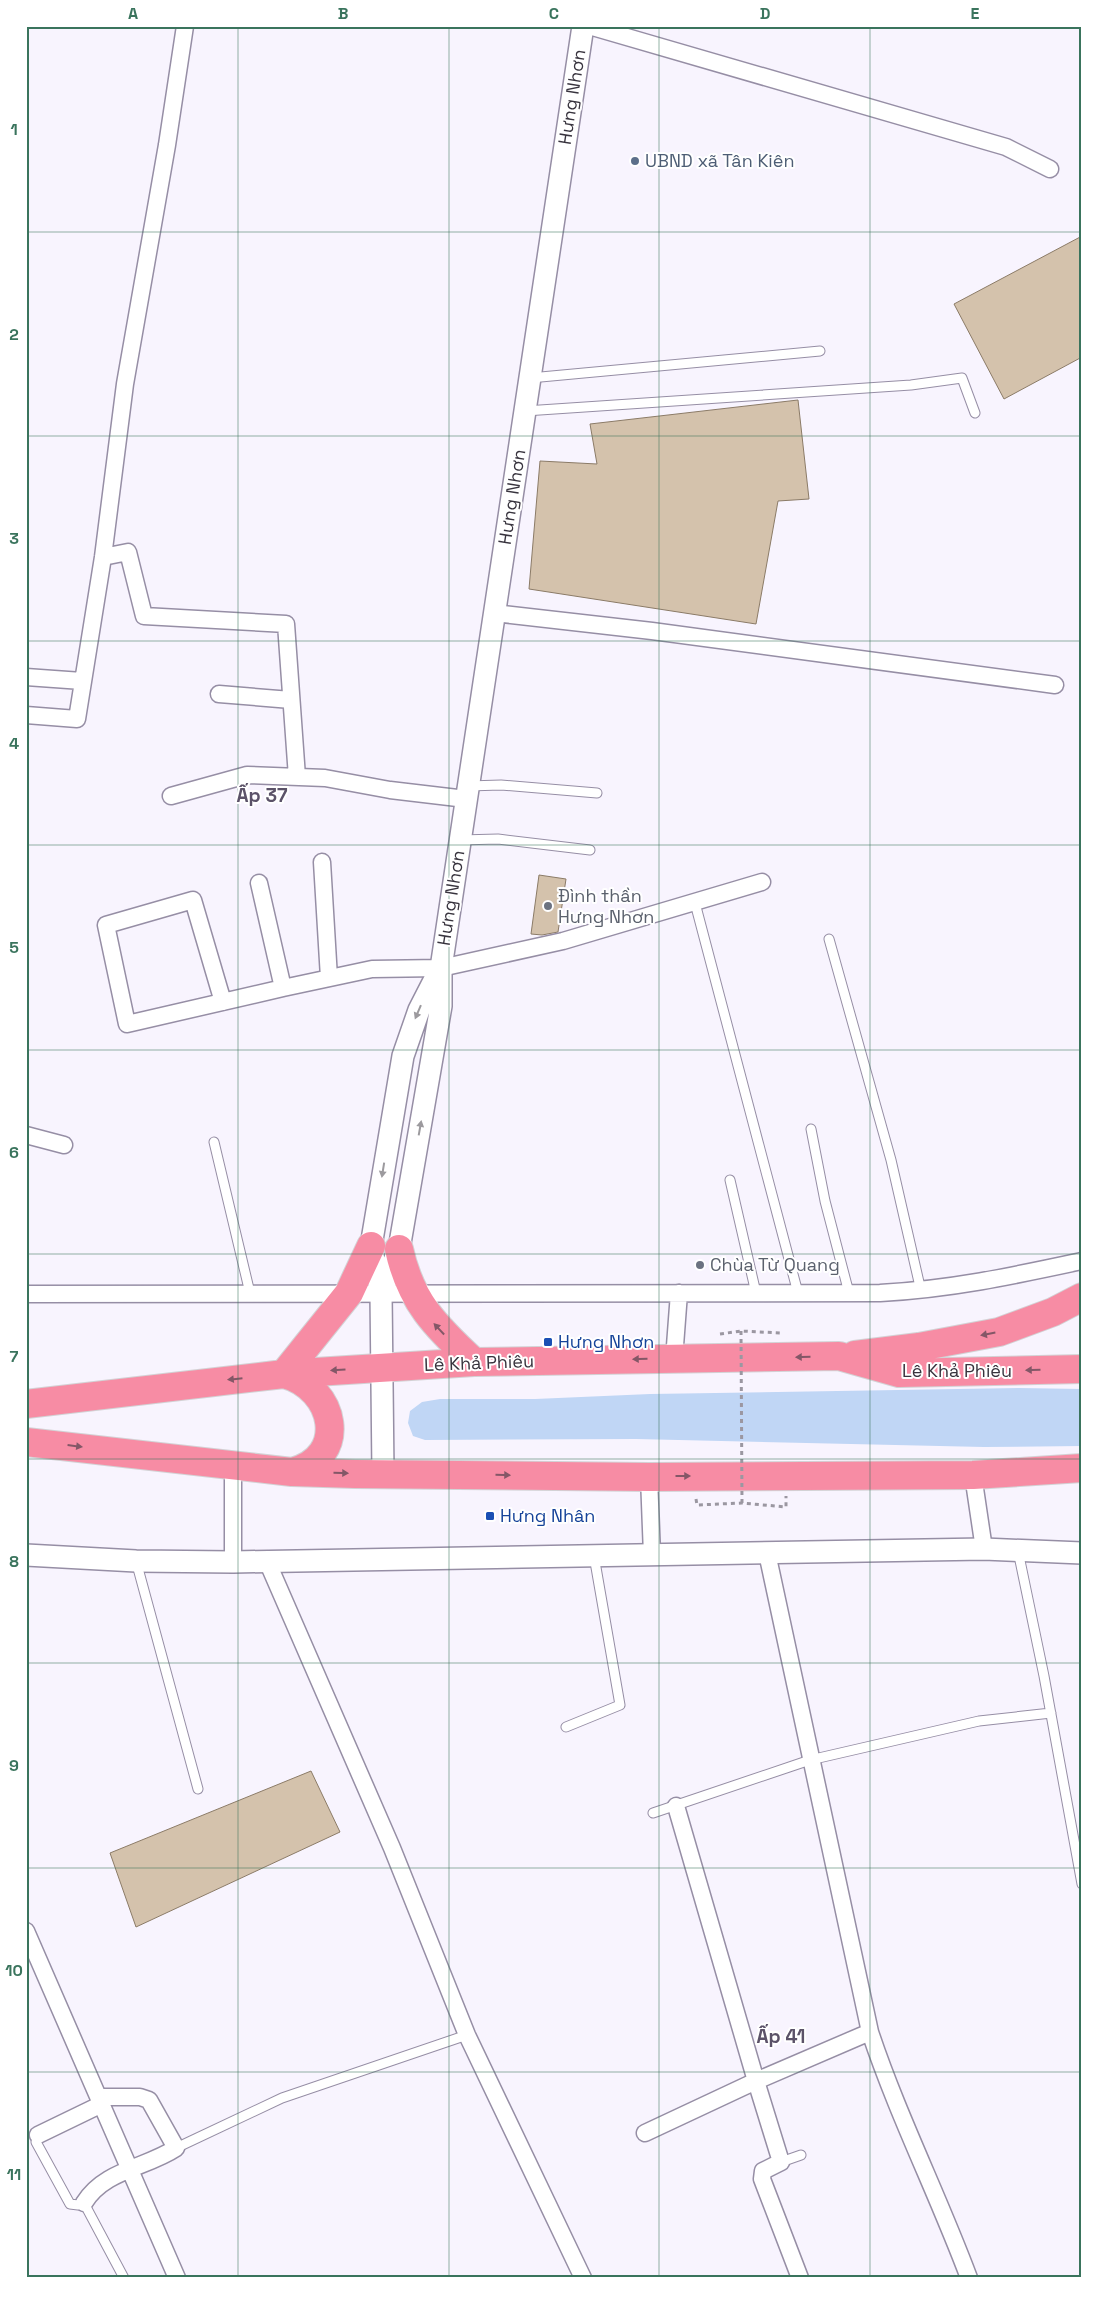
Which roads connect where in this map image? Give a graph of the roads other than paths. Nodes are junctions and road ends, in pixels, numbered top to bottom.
1 (185, 26) edge
2 (583, 26) edge
3 (589, 26) edge
4 (1050, 169) dead end
5 (820, 351) dead end
6 (530, 378) junction
7 (525, 411) junction
8 (975, 413) dead end
9 (106, 556) junction
10 (494, 614) junction
11 (26, 677) edge
12 (82, 681) junction
13 (1055, 685) dead end
14 (219, 694) dead end
15 (291, 700) junction
16 (26, 715) edge
17 (296, 777) junction
18 (467, 793) junction
19 (597, 793) dead end
20 (171, 796) dead end
21 (460, 840) junction
22 (590, 850) dead end
23 (322, 862) dead end
24 (762, 882) dead end
25 (259, 883) dead end
26 (695, 902) junction
27 (829, 939) dead end
28 (441, 968) junction
29 (329, 978) junction
30 (283, 988) junction
31 (223, 1002) junction
32 (811, 1130) dead end
33 (26, 1135) edge
34 (214, 1142) dead end
35 (64, 1146) dead end
36 (730, 1180) dead end
37 (371, 1246) junction
38 (399, 1250) junction
39 (1082, 1261) edge
40 (922, 1291) junction
41 (250, 1293) junction
42 (348, 1293) junction
43 (381, 1293) junction
44 (413, 1293) junction
45 (679, 1293) junction
46 (756, 1293) junction
47 (798, 1293) junction
48 (849, 1293) junction
49 (26, 1294) edge
50 (1082, 1297) edge
51 (839, 1356) junction
52 (674, 1359) junction
53 (474, 1362) junction
54 (381, 1368) junction
55 (1082, 1369) edge
56 (284, 1374) junction
57 (26, 1404) edge
58 (26, 1442) edge
59 (233, 1465) junction
60 (1082, 1468) edge
61 (292, 1472) junction
62 (1036, 1472) junction
63 (383, 1474) junction
64 (973, 1475) junction
65 (649, 1476) junction
66 (1082, 1485) edge
67 (984, 1549) junction
68 (1018, 1550) junction
69 (767, 1553) junction
70 (1082, 1553) edge
71 (26, 1555) edge
72 (652, 1555) junction
73 (594, 1556) junction
74 (136, 1561) junction
75 (267, 1561) junction
76 (233, 1562) junction
77 (1051, 1713) junction
78 (566, 1726) dead end
79 (810, 1760) junction
80 (198, 1789) dead end
81 (676, 1806) junction
82 (653, 1813) dead end
83 (1082, 1884) edge
84 (26, 1931) edge
85 (870, 2032) junction
86 (467, 2035) junction
87 (756, 2081) junction
88 (101, 2100) junction
89 (645, 2133) dead end
90 (38, 2135) joint
91 (176, 2148) junction
92 (801, 2155) dead end
93 (781, 2162) junction
94 (130, 2170) junction
95 (84, 2203) junction
96 (124, 2278) edge
97 (177, 2278) edge
98 (583, 2278) edge
99 (800, 2278) edge
100 (969, 2278) edge

1 - 9 street
2 - 6 street, Hưng Nhơn
3 - 4 street
5 - 6 lane
6 - 7 street, Hưng Nhơn
7 - 8 lane
7 - 10 street, Hưng Nhơn
9 - 12 street
9 - 15 street
10 - 13 street
10 - 18 street, Hưng Nhơn
11 - 12 street
12 - 16 street
14 - 15 street
15 - 17 street
17 - 18 street
17 - 20 street
18 - 19 lane
18 - 21 street, Hưng Nhơn
21 - 22 lane
21 - 28 street, Hưng Nhơn
23 - 29 street
24 - 26 street
25 - 30 street
26 - 28 street
26 - 47 lane
27 - 40 lane
28 - 29 street
28 -> 37 street, Hưng Nhơn
38 -> 28 street, Hưng Nhơn
29 - 30 street
30 - 31 street
31 - 31 street
32 - 48 lane
33 - 35 street
34 - 41 lane
36 - 46 lane
37 - 42 highway
37 - 43 street, Hưng Nhơn
38 - 43 street, Hưng Nhơn
38 - 44 highway
39 - 40 street
40 - 48 street
41 - 42 street
41 - 49 street
42 - 43 street
42 - 56 highway
43 - 44 street
43 - 54 street, Hưng Nhơn
44 - 45 street
53 -> 44 highway
45 - 46 street
45 - 52 street
46 - 47 street
47 - 48 street
50 -> 51 highway
51 -> 52 highway, Lê Khả Phiêu
55 -> 51 highway, Lê Khả Phiêu
52 -> 53 highway, Lê Khả Phiêu
53 - 54 highway, Lê Khả Phiêu
54 -> 56 highway, Lê Khả Phiêu
54 - 63 street, Hưng Nhơn
56 -> 57 highway, Lê Khả Phiêu
56 - 61 highway
58 -> 59 highway
59 - 61 highway
59 - 76 street
60 - 62 highway
61 -> 63 highway
62 - 64 highway
62 - 66 highway
63 -> 65 highway
65 -> 64 highway
64 - 67 street
65 - 72 street
67 - 68 street
67 - 69 street
68 - 70 street
68 - 77 lane
69 - 72 street
69 - 79 street
71 - 74 street
72 - 73 street
73 - 75 street
73 - 78 lane
74 - 76 street
74 - 80 lane
75 - 76 street
75 - 86 street
77 - 79 lane
77 - 83 lane
79 - 81 lane
79 - 85 street
81 - 82 lane
81 - 87 street
84 - 88 street
85 - 87 street
85 - 100 street
86 - 91 lane
86 - 98 street
87 - 89 street
87 - 93 street
88 - 90 street
88 - 91 street
88 - 94 street
90 - 95 lane
91 - 94 street
92 - 93 lane
93 - 99 street
94 - 95 street
94 - 97 street
95 - 96 lane

